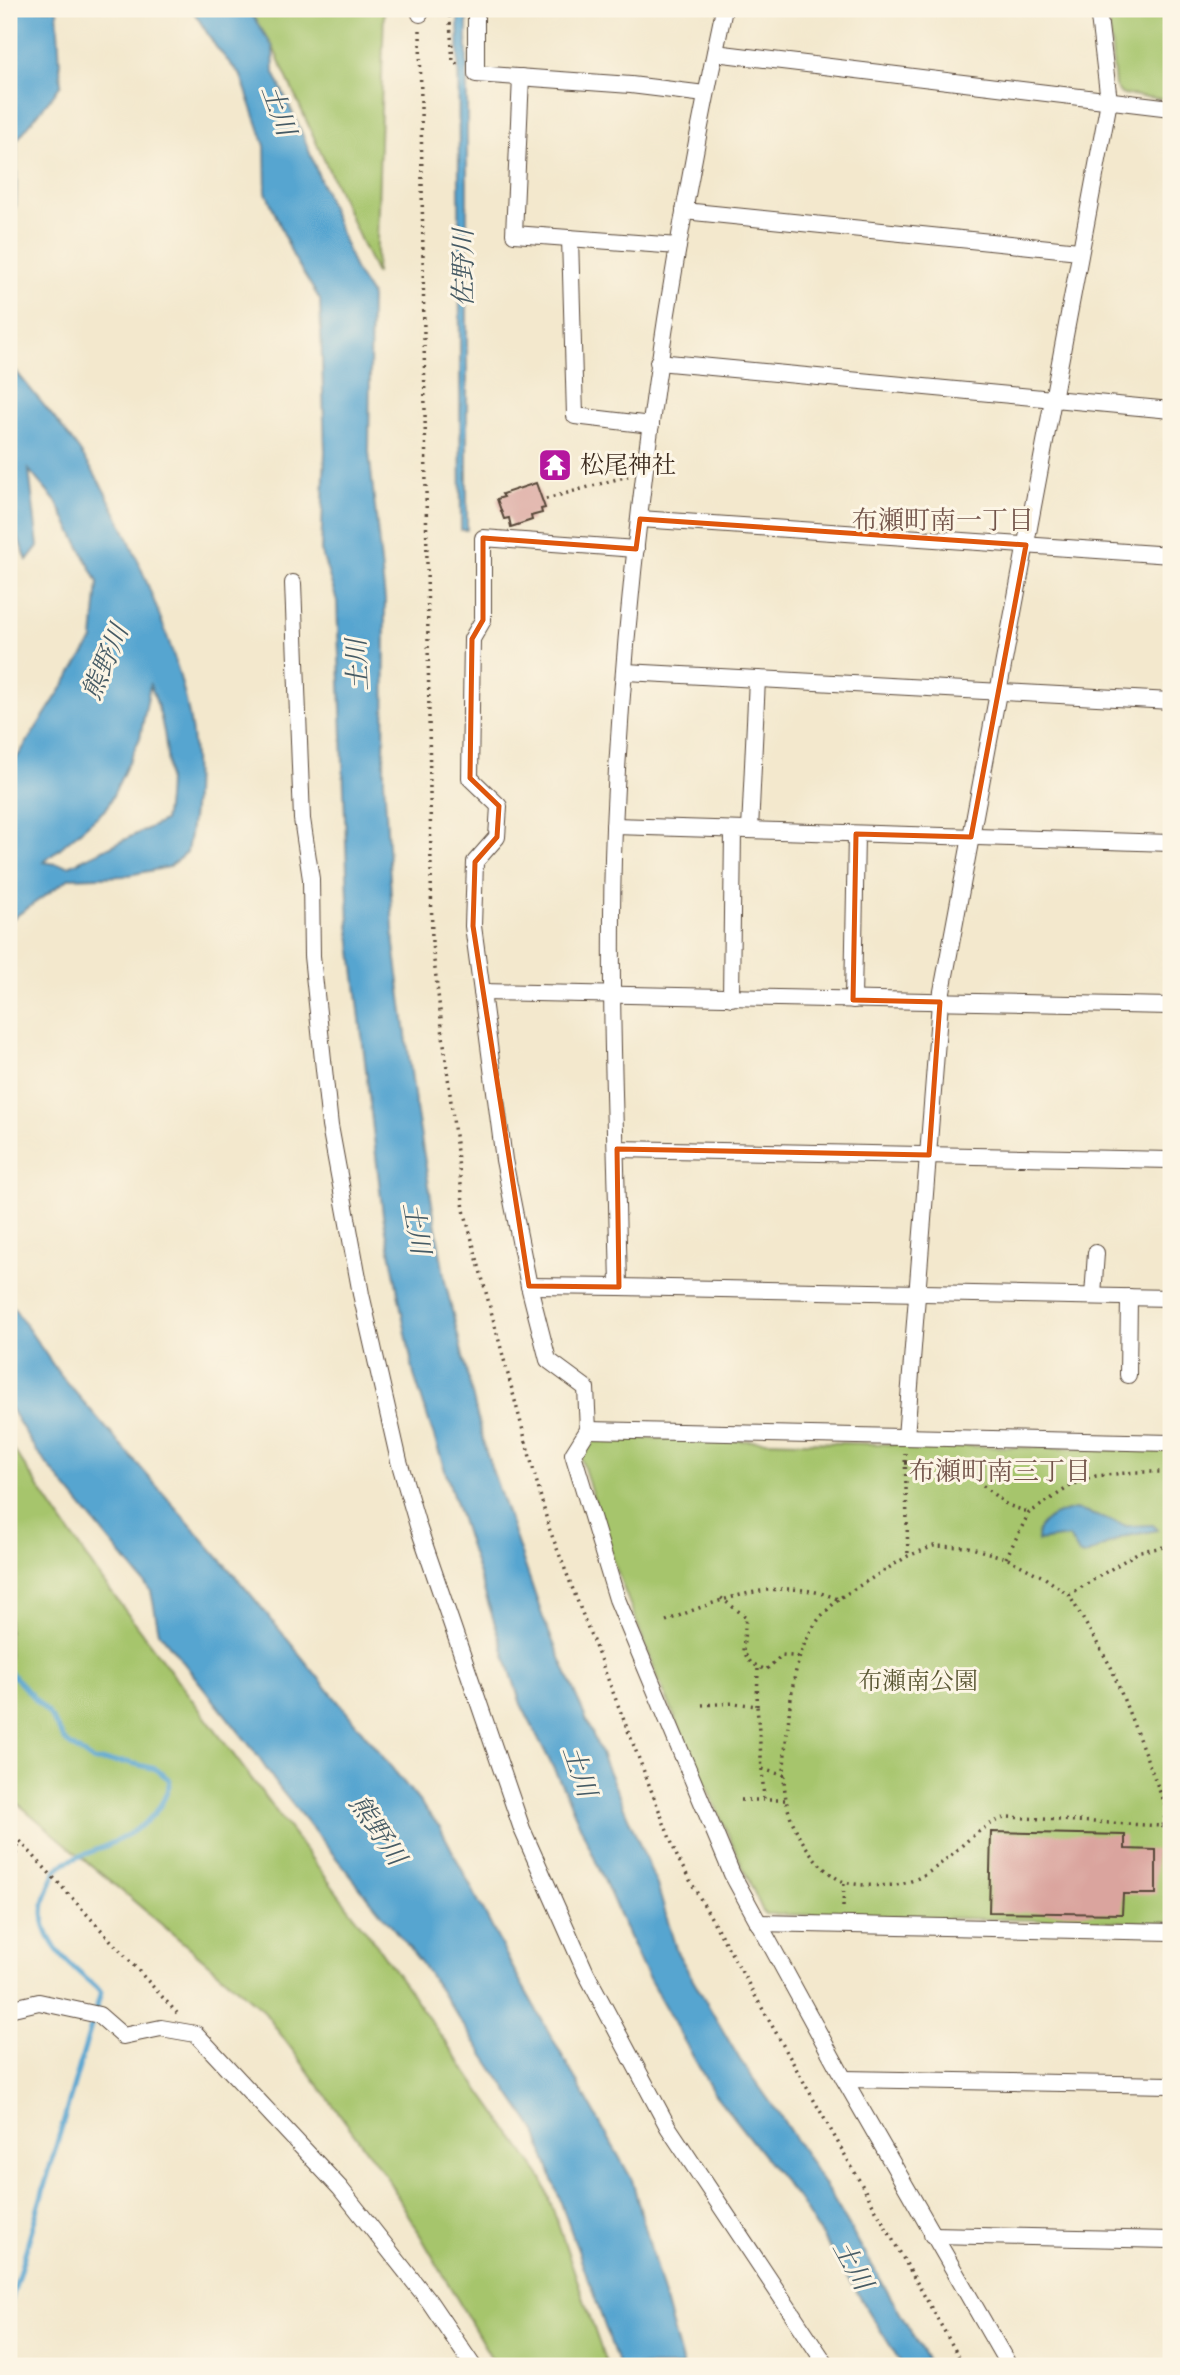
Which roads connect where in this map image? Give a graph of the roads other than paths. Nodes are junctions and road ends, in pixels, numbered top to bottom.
1 (476, 9) edge
2 (724, 9) edge
3 (1098, 9) edge
4 (715, 53) junction
5 (521, 77) junction
6 (705, 94) junction
7 (1109, 101) junction
8 (1171, 108) edge
9 (684, 211) junction
10 (570, 238) junction
11 (678, 246) junction
12 (1079, 251) junction
13 (658, 362) junction
14 (1054, 399) junction
15 (1171, 411) edge
16 (651, 425) junction
17 (640, 519) junction
18 (1026, 545) junction
19 (636, 549) junction
20 (1171, 555) edge
21 (293, 583) dead end
22 (626, 672) junction
23 (757, 679) junction
24 (1000, 690) junction
25 (1171, 701) edge
26 (614, 826) junction
27 (733, 830) junction
28 (750, 830) junction
29 (856, 834) junction
30 (971, 837) junction
31 (1171, 843) edge
32 (481, 992) junction
33 (611, 995) junction
34 (730, 998) junction
35 (853, 1000) junction
36 (940, 1002) junction
37 (1171, 1006) edge
38 (617, 1149) junction
39 (929, 1155) junction
40 (1171, 1160) edge
41 (1096, 1253) dead end
42 (529, 1286) junction
43 (619, 1287) junction
44 (917, 1292) junction
45 (1093, 1296) junction
46 (1129, 1297) junction
47 (1171, 1298) edge
48 (1128, 1376) dead end
49 (587, 1430) junction
50 (906, 1437) junction
51 (1171, 1443) edge
52 (758, 1923) junction
53 (1171, 1933) edge
54 (9, 2009) edge
55 (844, 2079) junction
56 (1171, 2085) edge
57 (932, 2235) junction
58 (1171, 2241) edge
59 (473, 2366) edge
60 (827, 2366) edge
61 (1009, 2366) edge

1 - 5 street
2 - 4 street
3 - 7 street
4 - 6 street
4 - 7 street
5 - 6 street
5 - 10 street
6 - 9 street
7 - 8 street
7 - 12 street
9 - 11 street
9 - 12 street
10 - 11 street
10 - 16 street
11 - 13 street
12 - 14 street
13 - 14 street
13 - 16 street
14 - 15 street
14 - 18 street
16 - 17 street
17 - 18 street
17 - 19 street
18 - 20 street
18 - 24 street
19 - 22 street
19 - 32 street
21 - 60 street
22 - 23 street
22 - 26 street
23 - 24 street
23 - 28 street
24 - 25 street
24 - 30 street
26 - 27 street
26 - 33 street
27 - 28 street
27 - 34 street
28 - 29 street
29 - 30 street
29 - 35 street
30 - 31 street
30 - 36 street
32 - 33 street
32 - 42 street
33 - 34 street
33 - 38 street
34 - 35 street
35 - 36 street
36 - 37 street
36 - 39 street
38 - 39 street
38 - 43 street
39 - 40 street
39 - 44 street
41 - 45 street
42 - 43 street
42 - 49 street
43 - 44 street
44 - 45 street
44 - 50 street
45 - 46 street
46 - 47 street
46 - 48 street
49 - 50 street
49 - 52 street
50 - 51 street
52 - 53 street
52 - 55 street
54 - 59 street
55 - 56 street
55 - 57 street
57 - 58 street
57 - 61 street

